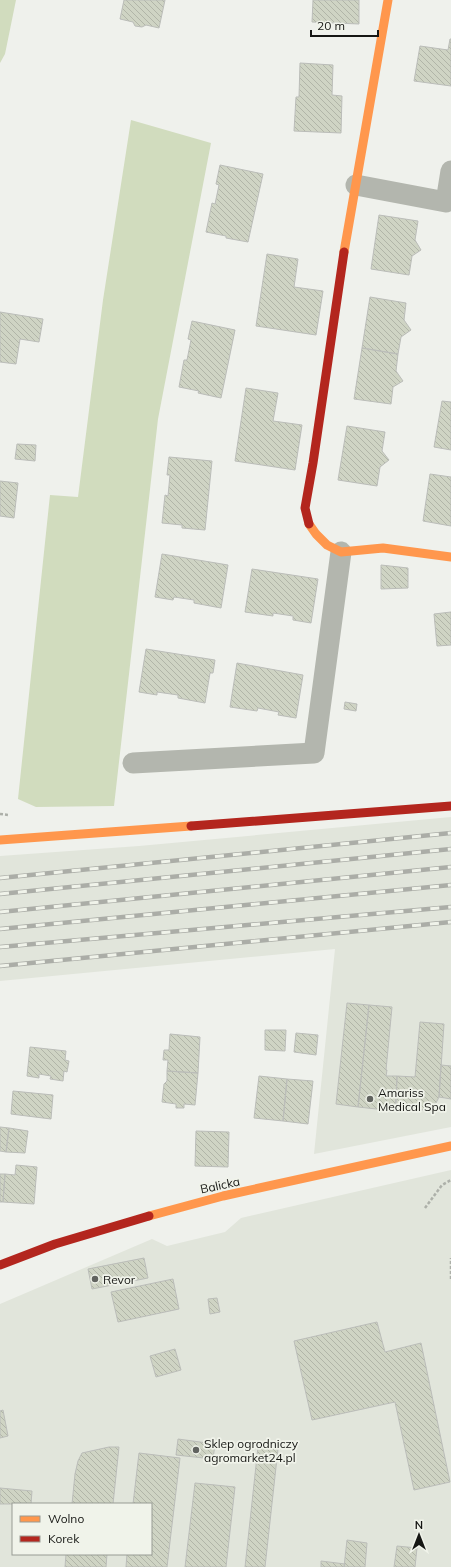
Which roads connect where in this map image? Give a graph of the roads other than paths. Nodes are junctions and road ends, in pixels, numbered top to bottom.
1 (388, 0) edge
2 (451, 171) edge
3 (356, 185) junction
4 (342, 552) junction
5 (451, 557) edge
6 (133, 763) dead end
7 (451, 806) edge
8 (0, 840) edge
9 (451, 1146) edge
10 (0, 1265) edge

1 - 3 street
2 - 3 street
3 - 4 street
4 - 5 street
4 - 6 street
7 - 8 street
9 - 10 street, Balicka

